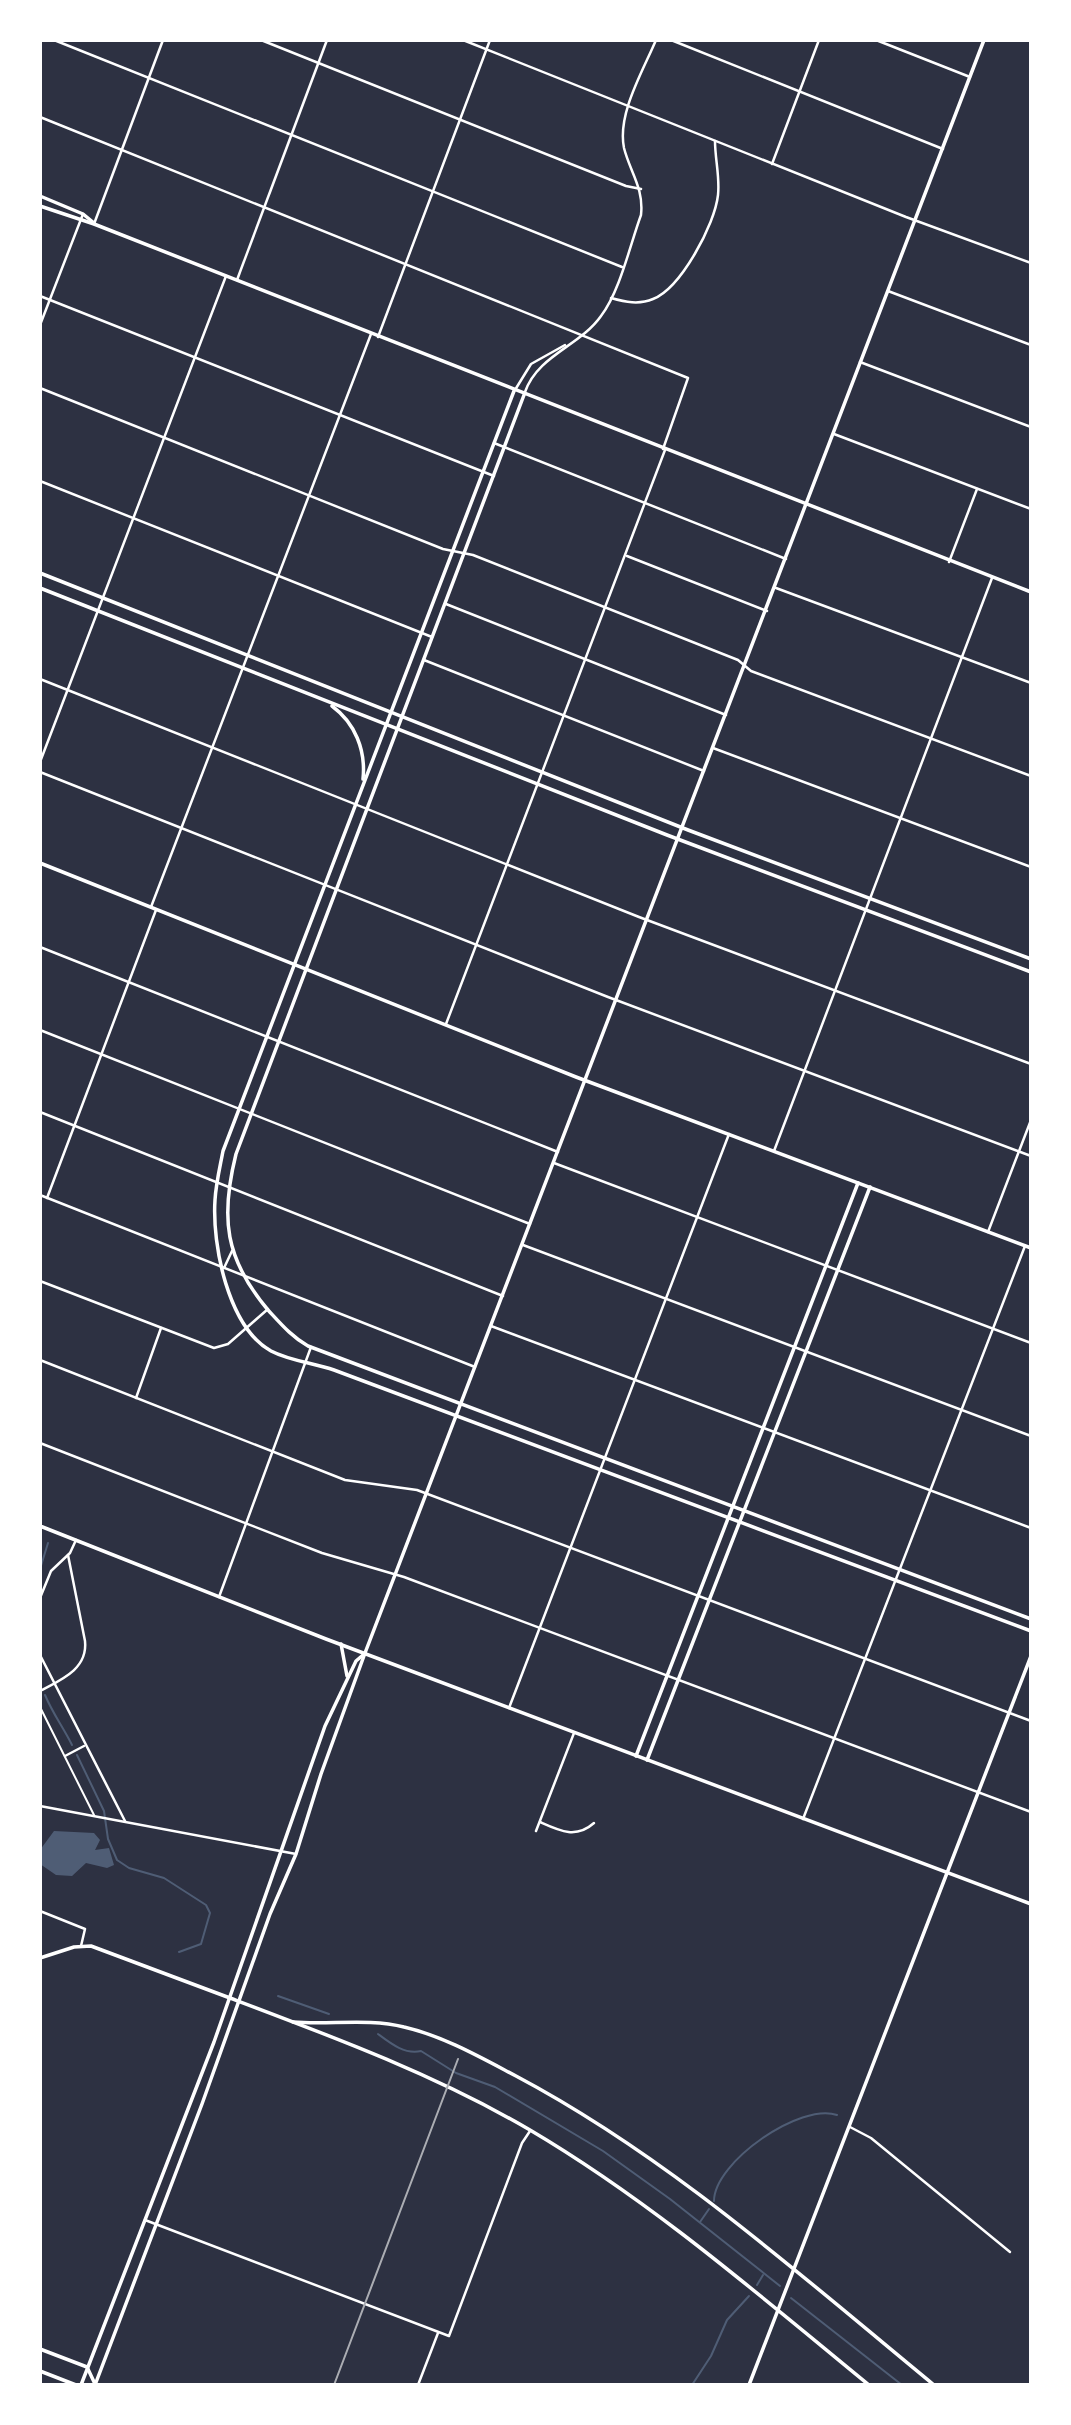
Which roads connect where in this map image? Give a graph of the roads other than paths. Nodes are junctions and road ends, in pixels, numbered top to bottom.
1 (54, 40) edge
2 (163, 40) edge
3 (261, 40) edge
4 (327, 40) edge
5 (463, 40) edge
6 (490, 40) edge
7 (656, 40) edge
8 (671, 40) edge
9 (819, 40) edge
10 (876, 40) edge
11 (984, 40) edge
12 (487, 50) junction
13 (318, 64) junction
14 (149, 78) junction
15 (970, 78) junction
16 (799, 92) junction
17 (629, 107) junction
18 (40, 117) edge
19 (460, 120) junction
20 (292, 135) junction
21 (715, 141) junction
22 (943, 149) junction
23 (122, 150) junction
24 (772, 164) junction
25 (641, 189) junction
26 (433, 191) junction
27 (40, 196) edge
28 (40, 206) edge
29 (264, 207) junction
30 (83, 214) junction
31 (915, 220) junction
32 (80, 221) junction
33 (94, 223) junction
34 (406, 263) junction
35 (1031, 263) edge
36 (622, 267) junction
37 (226, 276) junction
38 (237, 280) junction
39 (888, 291) junction
40 (40, 296) edge
41 (611, 298) junction
42 (50, 299) junction
43 (40, 325) edge
44 (371, 334) junction
45 (583, 334) junction
46 (378, 337) junction
47 (568, 343) junction
48 (1031, 345) edge
49 (195, 357) junction
50 (860, 362) junction
51 (40, 388) edge
52 (514, 391) junction
53 (524, 395) junction
54 (339, 414) junction
55 (1031, 427) edge
56 (833, 434) junction
57 (164, 438) junction
58 (494, 443) junction
59 (505, 447) junction
60 (664, 450) junction
61 (483, 472) junction
62 (494, 476) junction
63 (40, 481) edge
64 (977, 488) junction
65 (309, 495) junction
66 (645, 503) junction
67 (807, 505) junction
68 (1031, 509) edge
69 (134, 518) junction
70 (453, 551) junction
71 (464, 553) junction
72 (625, 555) junction
73 (786, 559) junction
74 (949, 562) junction
75 (40, 573) edge
76 (278, 575) junction
77 (992, 578) junction
78 (40, 587) edge
79 (775, 588) junction
80 (1031, 592) edge
81 (103, 598) junction
82 (445, 604) junction
83 (605, 607) junction
84 (98, 610) junction
85 (767, 611) junction
86 (422, 633) junction
87 (432, 637) junction
88 (247, 655) junction
89 (963, 658) junction
90 (585, 659) junction
91 (424, 660) junction
92 (745, 666) junction
93 (243, 668) junction
94 (40, 679) edge
95 (1031, 683) edge
96 (68, 690) junction
97 (324, 701) junction
98 (391, 712) junction
99 (564, 715) junction
100 (726, 715) junction
101 (402, 717) junction
102 (386, 725) junction
103 (398, 729) junction
104 (931, 738) junction
105 (213, 748) junction
106 (713, 748) junction
107 (40, 762) edge
108 (704, 771) junction
109 (40, 772) edge
110 (541, 773) junction
111 (1031, 776) edge
112 (537, 784) junction
113 (362, 786) junction
114 (355, 804) junction
115 (368, 809) junction
116 (901, 818) junction
117 (682, 828) junction
118 (182, 829) junction
119 (678, 839) junction
120 (40, 863) edge
121 (507, 865) junction
122 (1031, 867) edge
123 (325, 885) junction
124 (337, 889) junction
125 (870, 899) junction
126 (151, 907) junction
127 (157, 909) junction
128 (866, 910) junction
129 (647, 920) junction
130 (476, 945) junction
131 (40, 947) edge
132 (1031, 959) edge
133 (294, 964) junction
134 (306, 969) junction
135 (1031, 972) edge
136 (129, 982) junction
137 (836, 990) junction
138 (617, 1000) junction
139 (446, 1024) junction
140 (40, 1030) edge
141 (266, 1037) junction
142 (278, 1042) junction
143 (102, 1054) junction
144 (1031, 1064) edge
145 (805, 1071) junction
146 (585, 1080) junction
147 (239, 1109) junction
148 (40, 1112) edge
149 (251, 1114) junction
150 (1031, 1120) edge
151 (74, 1126) junction
152 (729, 1135) junction
153 (774, 1151) junction
154 (1019, 1151) junction
155 (558, 1153) junction
156 (1031, 1156) edge
157 (554, 1163) junction
158 (217, 1183) junction
159 (858, 1183) junction
160 (870, 1187) junction
161 (229, 1188) junction
162 (40, 1195) edge
163 (47, 1198) junction
164 (697, 1217) junction
165 (530, 1224) junction
166 (988, 1232) junction
167 (522, 1245) junction
168 (1028, 1247) edge
169 (232, 1251) junction
170 (826, 1266) junction
171 (223, 1268) junction
172 (837, 1270) junction
173 (242, 1275) junction
174 (40, 1281) edge
175 (503, 1296) junction
176 (666, 1298) junction
177 (268, 1309) junction
178 (491, 1326) junction
179 (247, 1327) junction
180 (161, 1328) junction
181 (993, 1329) junction
182 (1031, 1343) edge
183 (795, 1347) junction
184 (311, 1348) junction
185 (806, 1351) junction
186 (40, 1360) edge
187 (306, 1361) junction
188 (475, 1367) junction
189 (634, 1380) junction
190 (136, 1398) junction
191 (461, 1405) junction
192 (962, 1410) junction
193 (456, 1416) junction
194 (764, 1429) junction
195 (775, 1433) junction
196 (1031, 1436) edge
197 (40, 1443) edge
198 (272, 1452) junction
199 (604, 1458) junction
200 (600, 1470) junction
201 (930, 1490) junction
202 (427, 1494) junction
203 (733, 1507) junction
204 (744, 1511) junction
205 (729, 1517) junction
206 (740, 1522) junction
207 (246, 1524) junction
208 (40, 1526) edge
209 (1031, 1528) edge
210 (76, 1540) junction
211 (570, 1547) junction
212 (68, 1555) junction
213 (899, 1570) junction
214 (396, 1575) junction
215 (895, 1580) junction
216 (698, 1596) junction
217 (219, 1597) junction
218 (40, 1598) edge
219 (709, 1600) junction
220 (1031, 1619) edge
221 (539, 1628) junction
222 (1031, 1630) edge
223 (341, 1644) junction
224 (365, 1653) junction
225 (40, 1655) edge
226 (1031, 1657) edge
227 (865, 1658) junction
228 (666, 1676) junction
229 (347, 1679) junction
230 (678, 1680) junction
231 (54, 1684) junction
232 (40, 1691) edge
233 (40, 1707) edge
234 (509, 1708) junction
235 (1009, 1713) junction
236 (1031, 1721) edge
237 (325, 1726) junction
238 (336, 1731) junction
239 (574, 1733) junction
240 (834, 1739) junction
241 (85, 1745) junction
242 (65, 1756) junction
243 (636, 1756) junction
244 (647, 1760) junction
245 (978, 1792) junction
246 (40, 1806) edge
247 (1031, 1812) edge
248 (95, 1816) junction
249 (803, 1819) junction
250 (125, 1821) junction
251 (539, 1822) junction
252 (594, 1823) dead end
253 (536, 1831) dead end
254 (283, 1851) junction
255 (296, 1854) junction
256 (947, 1873) junction
257 (1031, 1904) edge
258 (40, 1911) edge
259 (82, 1945) junction
260 (40, 1958) edge
261 (230, 1998) junction
262 (239, 2001) junction
263 (293, 2022) junction
264 (850, 2127) junction
265 (530, 2131) junction
266 (144, 2219) junction
267 (156, 2224) junction
268 (1010, 2252) dead end
269 (794, 2270) junction
270 (778, 2310) junction
271 (439, 2332) junction
272 (40, 2349) edge
273 (88, 2367) junction
274 (40, 2371) edge
275 (78, 2385) edge
276 (94, 2385) edge
277 (418, 2385) edge
278 (750, 2385) edge
279 (869, 2385) edge
280 (934, 2385) edge

1 - 14 street
2 - 14 street
3 - 13 street
4 - 13 street
5 - 12 street
6 - 12 street
7 - 17 street
8 - 16 street
9 - 16 street
10 - 15 street
11 - 15 street
12 - 17 street
12 - 19 street
13 - 19 street
13 - 20 street
14 - 20 street
14 - 23 street
15 - 22 street
16 - 22 street
16 - 24 street
17 - 21 street
17 - 25 street
18 - 23 street
19 - 25 street
19 - 26 street
20 - 26 street
20 - 29 street
21 - 24 street
21 - 41 street
22 - 31 street
23 - 29 street
23 - 33 street
24 - 31 street
25 - 36 street
26 - 34 street
26 - 36 street
27 - 30 street
28 - 32 street
29 - 34 street
29 - 38 street
30 - 32 street
30 - 33 street
31 - 35 street
31 - 39 street
32 - 33 street
32 - 42 street
33 - 37 street
34 - 45 street
34 - 46 street
36 - 41 street
37 - 38 street
37 - 49 street
38 - 44 street
39 - 48 street
39 - 50 street
40 - 42 street
41 - 45 street
42 - 43 street
42 - 49 street
44 - 46 street
44 - 54 street
45 - 47 street
45 - 60 street
46 - 52 street
47 - 52 street
47 - 53 street
49 - 54 street
49 - 57 street
50 - 55 street
50 - 56 street
51 - 57 street
52 - 53 street
52 - 58 street
53 - 59 street
53 - 60 street
54 - 61 street
54 - 65 street
56 - 64 street
56 - 67 street
57 - 65 street
57 - 69 street
58 - 59 street
58 - 61 street
59 - 62 street
59 - 66 street
60 - 66 street
60 - 67 street
61 - 62 street
61 - 70 street
62 - 71 street
63 - 69 street
64 - 68 street
64 - 74 street
65 - 70 street
65 - 76 street
66 - 72 street
66 - 73 street
67 - 73 street
67 - 74 street
69 - 76 street
69 - 81 street
70 - 71 street
70 - 86 street
71 - 82 street
71 - 83 street
72 - 83 street
72 - 85 street
73 - 79 street
74 - 77 street
75 - 81 street
76 - 86 street
76 - 88 street
77 - 80 street
77 - 89 street
78 - 84 street
79 - 85 street
79 - 89 street
81 - 84 street
81 - 88 street
82 - 87 street
82 - 90 street
83 - 90 street
83 - 92 street
84 - 93 street
84 - 96 street
85 - 92 street
86 - 87 street
86 - 98 street
87 - 91 street
88 - 93 street
88 - 98 street
89 - 95 street
89 - 104 street
90 - 99 street
90 - 100 street
91 - 99 street
91 - 101 street
92 - 100 street
92 - 104 street
93 - 97 street
93 - 105 street
94 - 96 street
96 - 105 street
96 - 107 street
97 - 102 street
97 - 113 street
98 - 101 street
98 - 102 street
99 - 108 street
99 - 110 street
100 - 106 street
101 - 103 street
101 - 110 street
102 - 103 street
102 - 113 street
103 - 112 street
103 - 115 street
104 - 111 street
104 - 116 street
105 - 114 street
105 - 118 street
106 - 108 street
106 - 116 street
108 - 117 street
109 - 118 street
110 - 112 street
110 - 117 street
112 - 119 street
112 - 121 street
113 - 114 street
114 - 115 street
114 - 123 street
115 - 121 street
115 - 124 street
116 - 122 street
116 - 125 street
117 - 119 street
117 - 125 street
118 - 123 street
118 - 126 street
119 - 128 street
119 - 129 street
120 - 126 street
121 - 129 street
121 - 130 street
123 - 124 street
123 - 133 street
124 - 130 street
124 - 134 street
125 - 128 street
125 - 132 street
126 - 127 street
127 - 133 street
127 - 136 street
128 - 135 street
128 - 137 street
129 - 137 street
129 - 138 street
130 - 138 street
130 - 139 street
131 - 136 street
133 - 134 street
133 - 141 street
134 - 139 street
134 - 142 street
136 - 141 street
136 - 143 street
137 - 144 street
137 - 145 street
138 - 145 street
138 - 146 street
139 - 146 street
140 - 143 street
141 - 142 street
141 - 147 street
142 - 149 street
142 - 155 street
143 - 147 street
143 - 151 street
145 - 153 street
145 - 154 street
146 - 152 street
146 - 155 street
147 - 149 street
147 - 158 street
148 - 151 street
149 - 161 street
149 - 165 street
150 - 154 street
151 - 158 street
151 - 163 street
152 - 153 street
152 - 164 street
153 - 159 street
154 - 156 street
154 - 166 street
155 - 157 street
157 - 164 street
157 - 165 street
158 - 161 street
158 - 171 street
159 - 160 street
159 - 170 street
160 - 166 street
160 - 172 street
161 - 169 street
161 - 175 street
162 - 163 street
163 - 171 street
164 - 170 street
164 - 176 street
165 - 167 street
166 - 168 street
167 - 175 street
167 - 176 street
168 - 181 street
169 - 171 street
169 - 173 street
170 - 172 street
170 - 183 street
171 - 173 street
171 - 179 street
172 - 181 street
172 - 185 street
173 - 177 street
173 - 188 street
174 - 180 street
175 - 178 street
176 - 183 street
176 - 189 street
177 - 179 street
177 - 184 street
178 - 188 street
178 - 189 street
179 - 180 street
179 - 187 street
180 - 190 street
181 - 182 street
181 - 192 street
183 - 185 street
183 - 194 street
184 - 187 street
184 - 191 street
185 - 192 street
185 - 195 street
186 - 190 street
187 - 193 street
187 - 198 street
188 - 191 street
189 - 194 street
189 - 199 street
190 - 198 street
191 - 193 street
191 - 199 street
192 - 196 street
192 - 201 street
193 - 200 street
193 - 202 street
194 - 195 street
194 - 203 street
195 - 201 street
195 - 204 street
197 - 207 street
198 - 202 street
198 - 207 street
199 - 200 street
199 - 203 street
200 - 205 street
200 - 211 street
201 - 209 street
201 - 213 street
202 - 211 street
202 - 214 street
203 - 204 street
203 - 205 street
204 - 206 street
204 - 213 street
205 - 206 street
205 - 216 street
206 - 215 street
206 - 219 street
207 - 214 street
207 - 217 street
208 - 210 street
210 - 212 street
210 - 217 street
211 - 216 street
211 - 221 street
212 - 218 street
212 - 231 street
213 - 215 street
213 - 220 street
214 - 221 street
214 - 224 street
215 - 222 street
215 - 227 street
216 - 219 street
216 - 228 street
217 - 223 street
219 - 227 street
219 - 230 street
221 - 228 street
221 - 234 street
223 - 224 street
223 - 229 street
224 - 229 street
224 - 234 street
224 - 238 street
225 - 231 street
226 - 235 street
227 - 235 street
227 - 240 street
228 - 230 street
228 - 243 street
229 - 237 street
230 - 240 street
230 - 244 street
231 - 232 street
231 - 241 street
233 - 242 lane
234 - 239 street
235 - 236 street
235 - 245 street
237 - 238 street
237 - 254 street
238 - 255 street
239 - 243 street
239 - 251 street
240 - 245 street
240 - 249 street
241 - 242 street
241 - 250 street
242 - 248 lane
243 - 244 street
244 - 249 street
245 - 247 street
245 - 256 street
246 - 248 street
248 - 250 street
249 - 256 street
250 - 254 street
251 - 252 street
251 - 253 street
254 - 255 street
254 - 261 street
255 - 262 street
256 - 257 street
256 - 264 street
258 - 259 street
259 - 260 street
259 - 261 street
261 - 262 street
261 - 266 street
262 - 263 street
262 - 267 street
263 - 265 street
263 - 269 street
264 - 268 street
264 - 269 street
265 - 270 street
265 - 271 street
266 - 267 street
266 - 273 street
267 - 271 street
267 - 276 street
269 - 270 street
269 - 280 street
270 - 278 street
270 - 279 street
271 - 277 street
272 - 273 street
273 - 275 street
273 - 276 street
274 - 275 street

